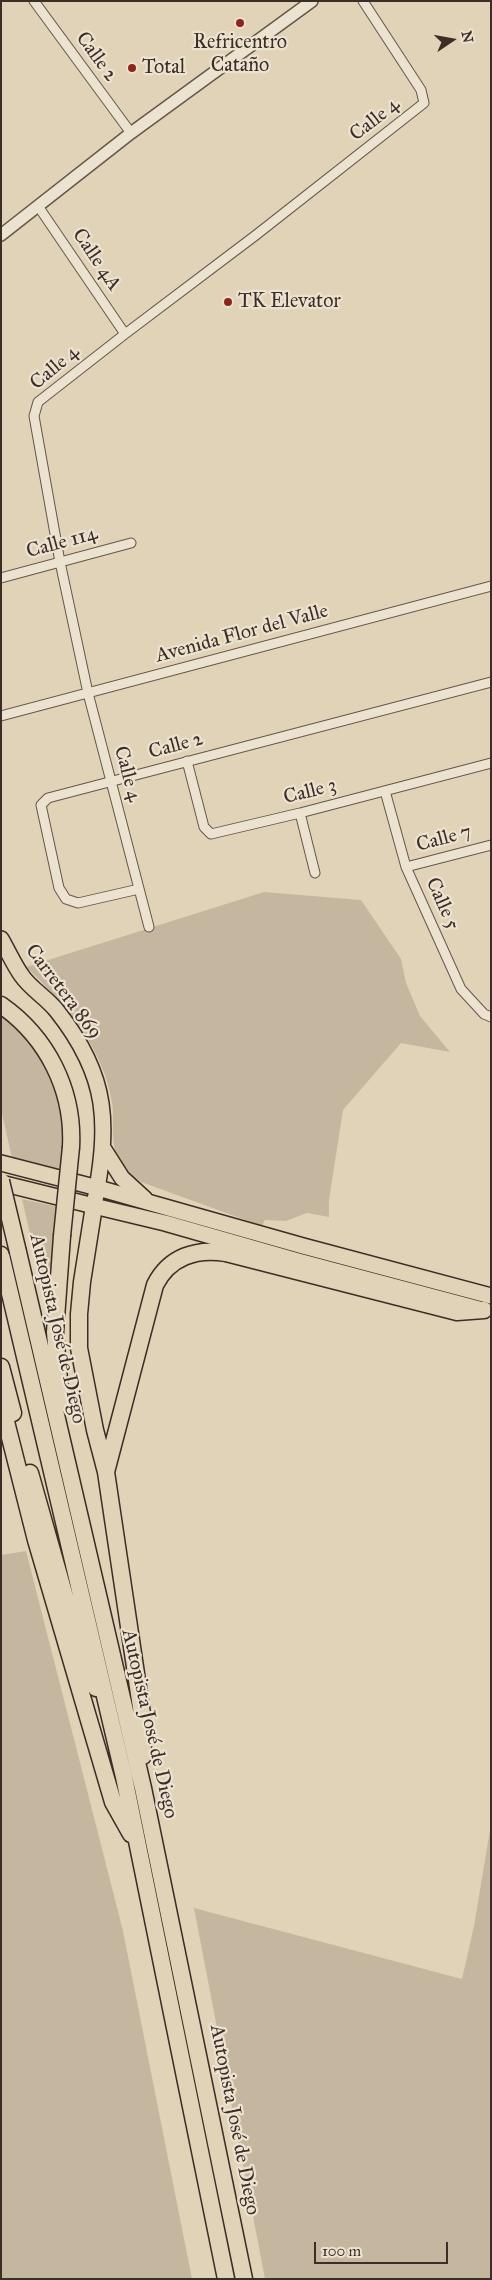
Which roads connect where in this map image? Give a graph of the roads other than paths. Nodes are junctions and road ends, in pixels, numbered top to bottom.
1 (34, 1) edge
2 (312, 1) edge
3 (364, 1) edge
4 (131, 133) junction
5 (38, 206) junction
6 (1, 235) edge
7 (125, 334) junction
8 (131, 543) dead end
9 (60, 562) junction
10 (1, 578) edge
11 (491, 586) edge
12 (491, 682) edge
13 (88, 693) junction
14 (1, 716) edge
15 (187, 761) junction
16 (491, 763) edge
17 (111, 781) junction
18 (384, 791) junction
19 (300, 813) junction
20 (491, 845) edge
21 (406, 867) junction
22 (316, 873) dead end
23 (139, 889) junction
24 (150, 927) dead end
25 (1, 939) edge
26 (1, 1005) edge
27 (491, 1017) edge
28 (103, 1148) junction
29 (1, 1163) edge
30 (1, 1182) edge
31 (98, 1188) junction
32 (145, 1199) junction
33 (94, 1206) junction
34 (1, 1255) edge
35 (348, 1274) junction
36 (444, 1284) junction
37 (489, 1306) edge
38 (1, 1367) edge
39 (1, 1402) edge
40 (62, 1444) junction
41 (106, 1472) junction
42 (110, 1718) junction
43 (143, 1788) junction
44 (140, 1851) junction
45 (226, 2279) edge
46 (244, 2279) edge

1 - 4 street, Calle 2
2 - 4 street
3 - 7 street, Calle 4
4 - 5 street
5 - 6 street
5 - 7 street, Calle 4A
7 - 9 street, Calle 4
8 - 9 street, Calle 114
9 - 10 street, Calle 114
9 - 13 street, Calle 4
11 - 13 street, Avenida Flor del Valle
12 - 15 street, Calle 2
13 - 14 street, Avenida Flor del Valle
13 - 17 street, Calle 4
15 - 17 street, Calle 2
15 - 19 street, Calle 3
16 - 18 street, Calle 3
17 - 23 street, Calle 4
17 - 23 street, Calle 2
18 - 19 street, Calle 3
18 - 21 street, Calle 5
19 - 22 street
20 - 21 street, Calle 7
21 - 27 street, Calle 5
23 - 24 street, Calle 4
25 - 28 main road, Carretera 869
26 - 40 highway, bridge
28 - 31 main road, Carretera 869
28 - 32 main road
29 - 31 main road
30 - 33 main road
30 - 40 highway, Autopista José de Diego, bridge
31 - 32 main road
31 - 33 main road, Carretera 869
32 - 36 main road
33 - 35 main road
33 - 41 highway
34 - 42 highway, Autopista José de Diego
35 - 36 main road
35 - 37 main road
36 - 37 main road
37 - 41 highway
38 - 42 highway
39 - 44 highway
40 - 43 highway, Autopista José de Diego
41 - 43 highway
42 - 44 highway, Autopista José de Diego
43 - 46 highway, Autopista José de Diego
44 - 45 highway, Autopista José de Diego

